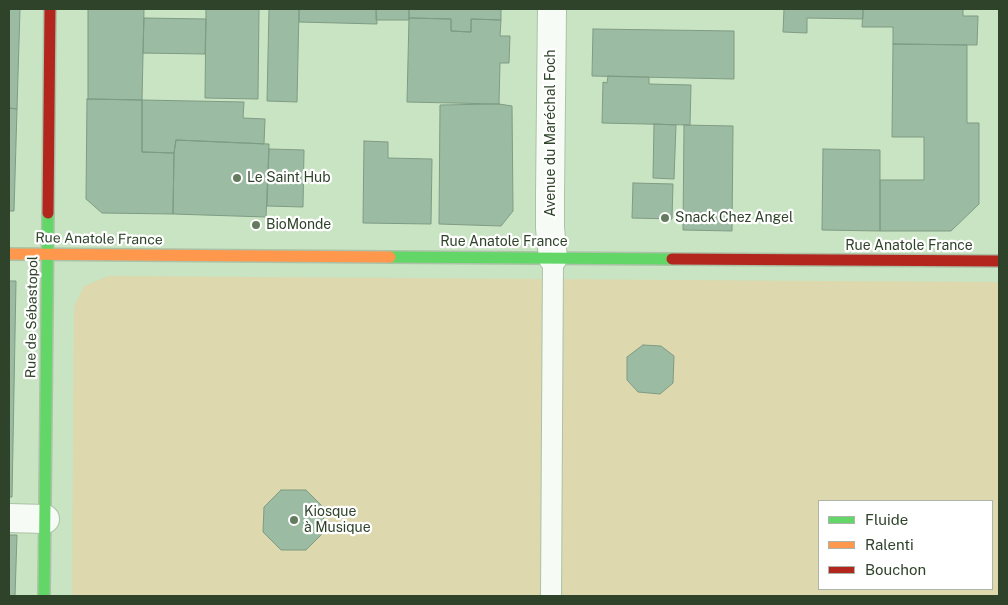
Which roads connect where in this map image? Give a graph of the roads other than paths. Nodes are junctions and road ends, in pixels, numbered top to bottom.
1 (50, 9) edge
2 (552, 9) edge
3 (9, 254) edge
4 (48, 254) junction
5 (553, 258) junction
6 (999, 262) edge
7 (9, 518) edge
8 (45, 519) junction
9 (44, 596) edge
10 (551, 596) edge

1 - 4 street, Rue de Sébastopol
2 - 5 street, Avenue du Maréchal Foch
3 - 4 street, Rue Anatole France
4 - 5 street, Rue Anatole France
4 - 8 street, Rue de Sébastopol
5 - 6 street, Rue Anatole France
5 - 10 lane
7 - 8 street
8 - 9 street, Rue de Sébastopol

